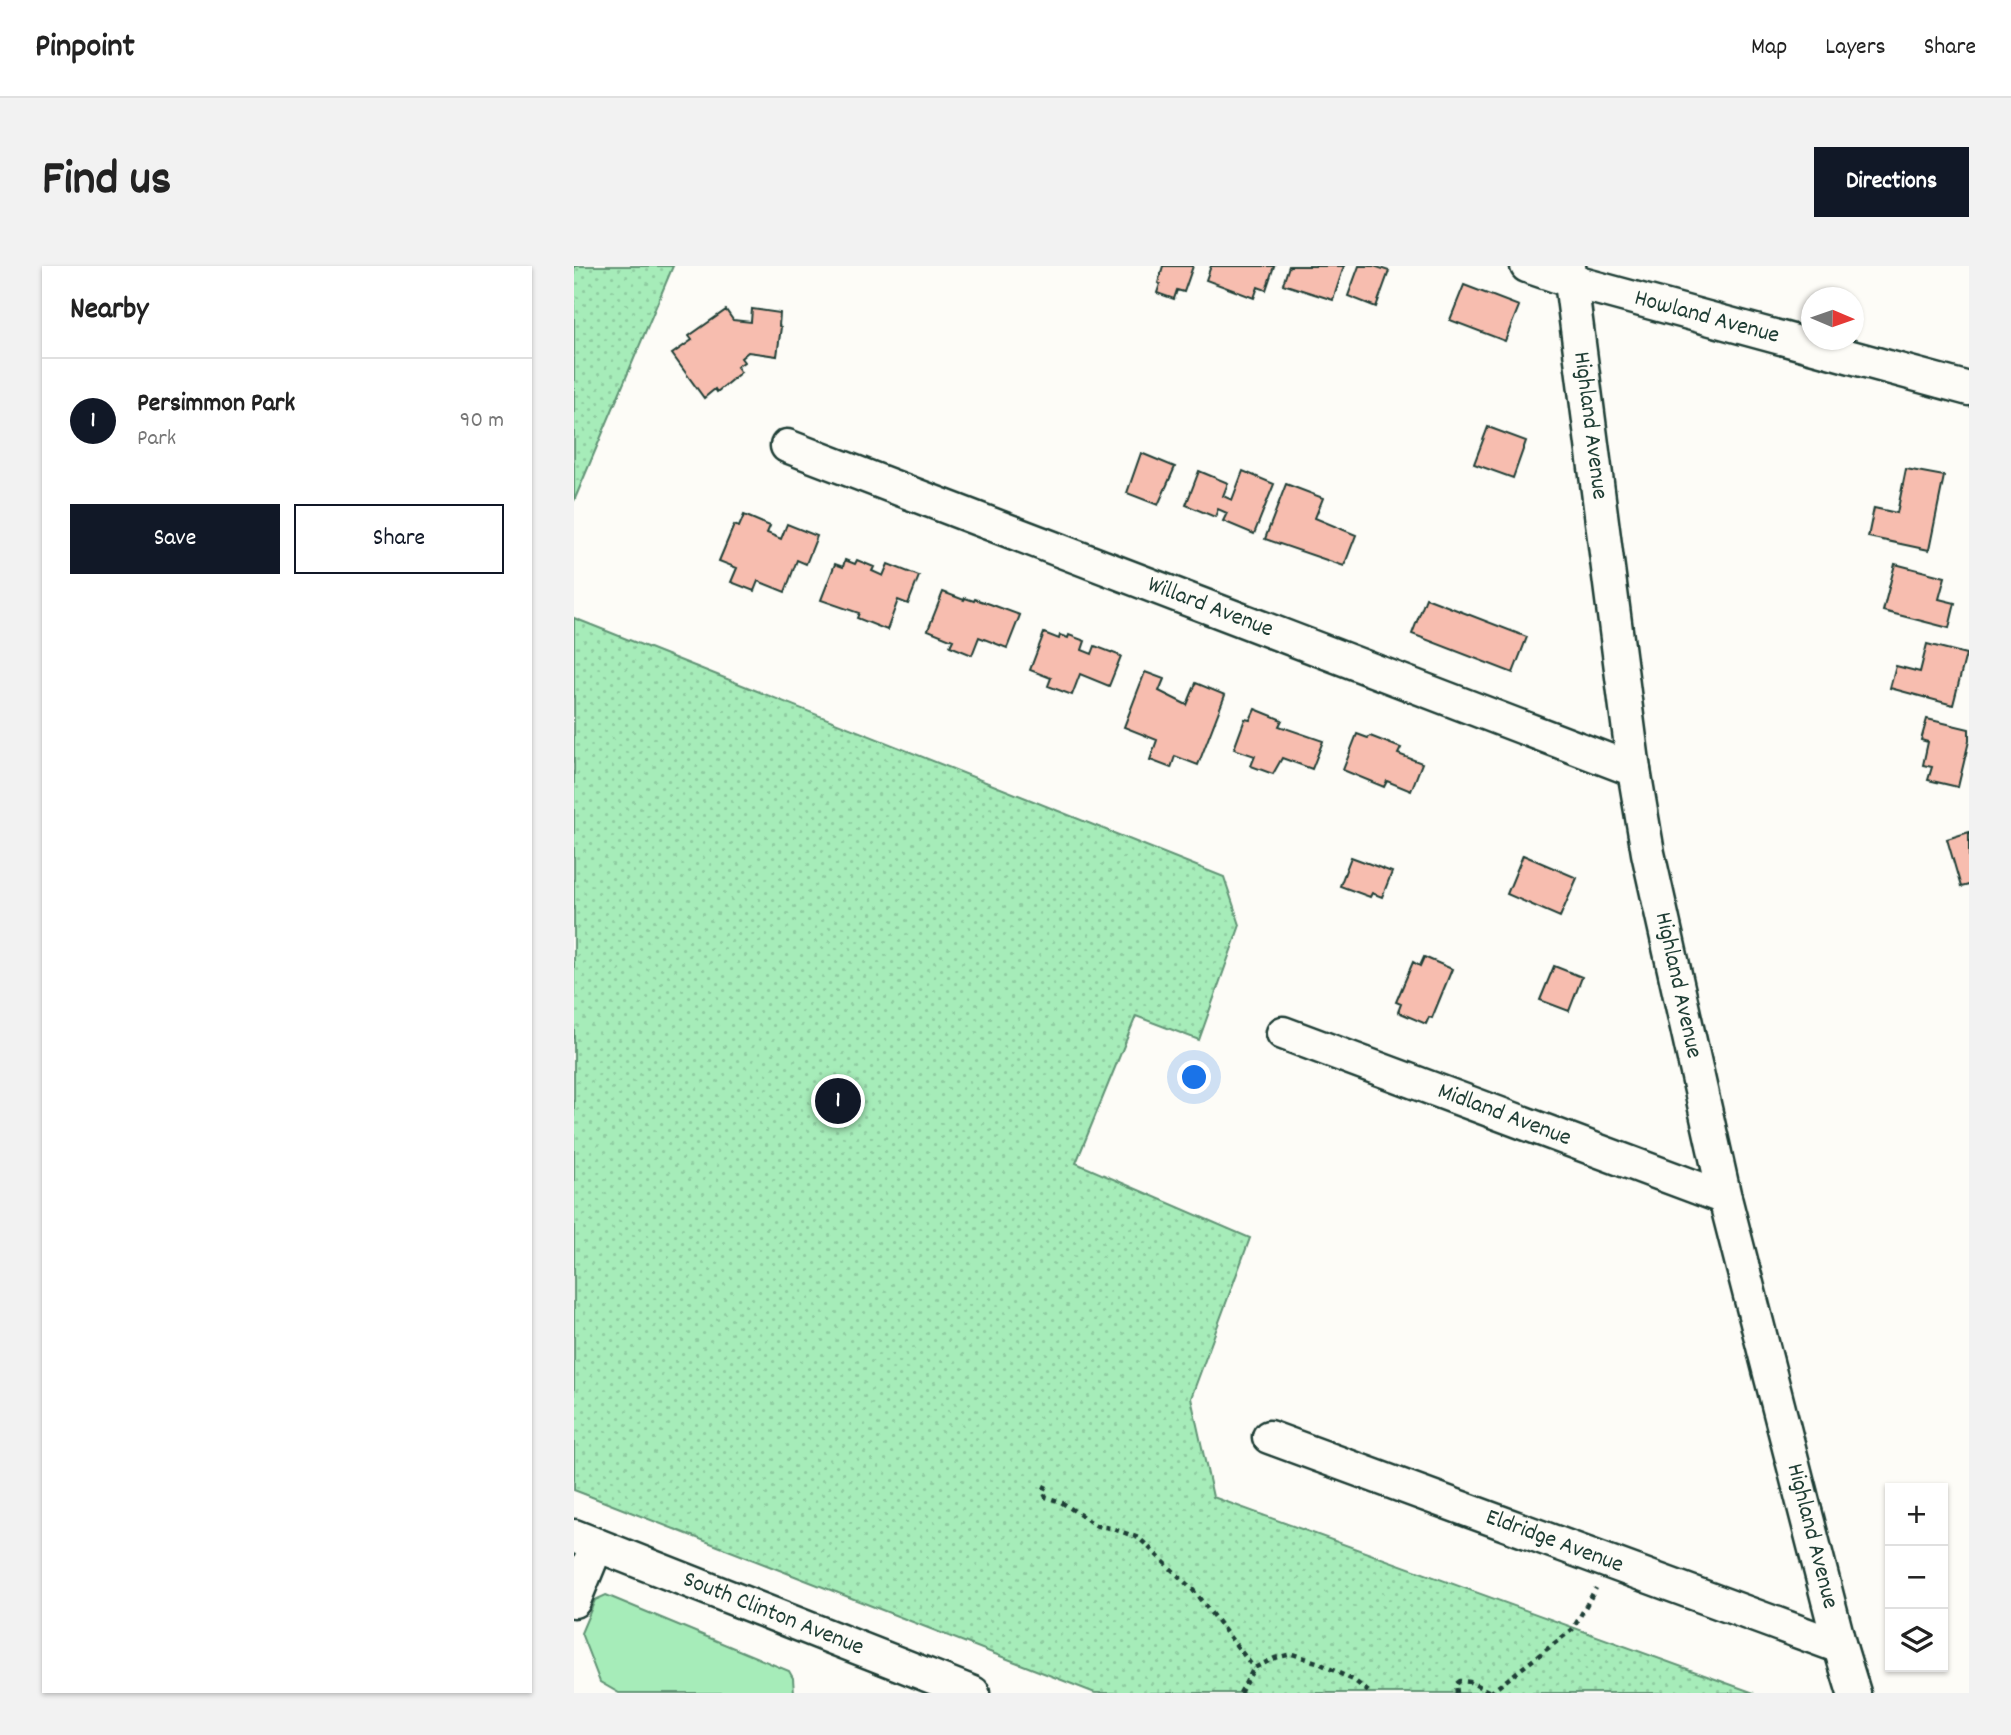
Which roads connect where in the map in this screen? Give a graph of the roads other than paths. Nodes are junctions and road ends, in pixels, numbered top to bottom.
1 (1527, 266) edge
2 (1570, 274) edge
3 (1969, 389) edge
4 (787, 446) dead end
5 (1634, 770) junction
6 (1283, 1033) dead end
7 (1725, 1198) junction
8 (1269, 1437) dead end
9 (585, 1540) edge
10 (574, 1601) edge
11 (1840, 1647) junction
12 (973, 1693) edge
13 (1854, 1693) edge

1 - 2 street, Howland Avenue
2 - 3 street, Howland Avenue
2 - 5 street, Highland Avenue
4 - 5 street, Willard Avenue
5 - 7 street, Highland Avenue
6 - 7 street, Midland Avenue
7 - 11 street, Highland Avenue
8 - 11 street, Eldridge Avenue
9 - 10 street
9 - 12 street, South Clinton Avenue
11 - 13 street, Highland Avenue

